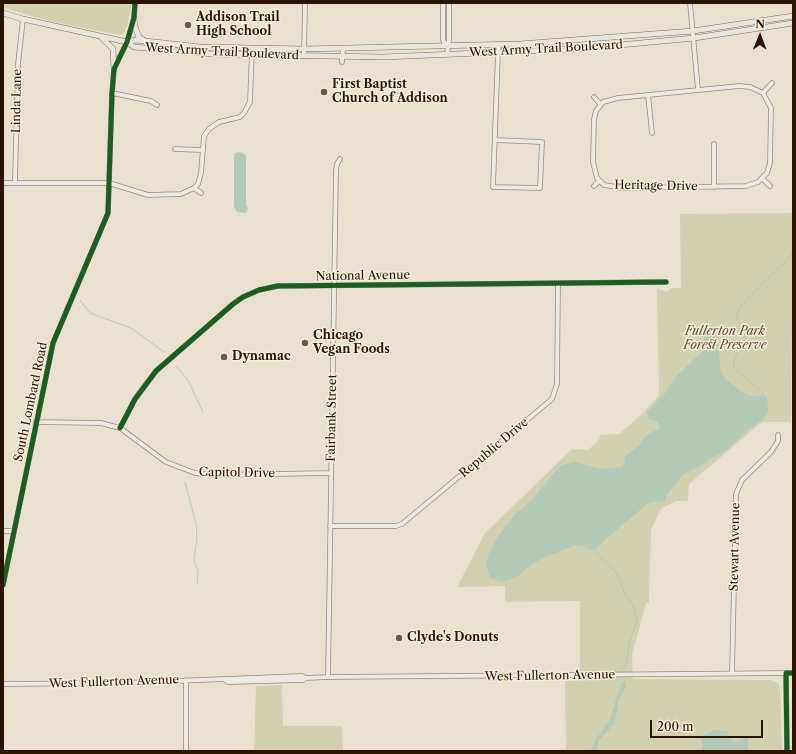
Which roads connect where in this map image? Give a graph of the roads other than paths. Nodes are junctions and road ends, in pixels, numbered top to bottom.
1 (135, 3) edge
2 (305, 3) edge
3 (443, 3) edge
4 (449, 3) edge
5 (690, 3) edge
6 (3, 13) edge
7 (793, 16) edge
8 (134, 18) junction
9 (23, 19) junction
10 (793, 23) edge
11 (693, 31) junction
12 (102, 37) junction
13 (694, 38) junction
14 (577, 40) junction
15 (145, 41) junction
16 (127, 42) junction
17 (499, 46) junction
18 (200, 47) junction
19 (447, 47) junction
20 (252, 48) junction
21 (375, 48) junction
22 (391, 48) junction
23 (304, 49) junction
24 (343, 49) junction
25 (577, 49) junction
26 (498, 52) junction
27 (200, 53) junction
28 (447, 54) junction
29 (252, 55) junction
30 (304, 56) junction
31 (342, 56) junction
32 (392, 56) junction
33 (375, 57) junction
34 (342, 62) dead end
35 (114, 69) junction
36 (772, 83) dead end
37 (698, 90) junction
38 (112, 93) junction
39 (763, 93) junction
40 (648, 95) junction
41 (594, 97) dead end
42 (600, 104) junction
43 (157, 105) dead end
44 (652, 133) dead end
45 (495, 140) junction
46 (714, 144) dead end
47 (175, 149) dead end
48 (202, 150) junction
49 (340, 159) dead end
50 (763, 179) junction
51 (109, 180) junction
52 (600, 181) junction
53 (3, 182) edge
54 (15, 182) junction
55 (594, 186) dead end
56 (770, 186) dead end
57 (714, 187) junction
58 (194, 188) junction
59 (201, 193) dead end
60 (666, 282) dead end
61 (558, 284) junction
62 (334, 286) junction
63 (36, 422) junction
64 (120, 428) junction
65 (778, 436) dead end
66 (331, 473) junction
67 (330, 526) junction
68 (3, 531) edge
69 (14, 531) junction
70 (3, 585) edge
71 (786, 673) junction
72 (793, 673) edge
73 (732, 674) junction
74 (328, 677) junction
75 (186, 680) junction
76 (3, 684) edge
77 (186, 751) edge
78 (787, 751) edge

1 - 8 street, South Lombard Road
2 - 23 street
3 - 19 street
4 - 19 street
5 - 11 street
6 - 9 main road
7 - 11 main road, West Army Trail Boulevard
8 - 15 main road
8 - 16 street, South Lombard Road
9 - 12 main road
9 - 54 street, Linda Lane
10 - 13 main road, West Army Trail Boulevard
11 - 13 street
11 - 14 main road, West Army Trail Boulevard
12 - 16 main road
12 - 35 main road
13 - 25 main road, West Army Trail Boulevard
13 - 37 street
14 - 17 main road, West Army Trail Boulevard
14 - 25 main road
15 - 16 main road, West Army Trail Boulevard
15 - 18 main road, West Army Trail Boulevard
16 - 27 main road, West Army Trail Boulevard
16 - 35 street, South Lombard Road
17 - 19 main road, West Army Trail Boulevard
17 - 26 street
18 - 20 main road, West Army Trail Boulevard
18 - 27 main road
19 - 22 main road, West Army Trail Boulevard
19 - 28 street
20 - 23 main road, West Army Trail Boulevard
20 - 29 street
21 - 22 main road, West Army Trail Boulevard
21 - 24 main road, West Army Trail Boulevard
21 - 33 main road
22 - 32 main road
23 - 24 main road, West Army Trail Boulevard
23 - 30 street
24 - 31 street
25 - 26 main road, West Army Trail Boulevard
26 - 28 main road, West Army Trail Boulevard
26 - 45 street
27 - 29 main road, West Army Trail Boulevard
28 - 32 main road, West Army Trail Boulevard
29 - 30 main road, West Army Trail Boulevard
29 - 48 street
30 - 31 main road, West Army Trail Boulevard
31 - 33 main road, West Army Trail Boulevard
31 - 34 street
32 - 33 main road, West Army Trail Boulevard
35 - 38 street, South Lombard Road
36 - 39 street
37 - 39 street
37 - 40 street
38 - 43 street
38 - 51 street, South Lombard Road
39 - 50 street
40 - 42 street
40 - 44 street
41 - 42 street
42 - 52 street, Heritage Drive
45 - 45 street
46 - 57 street, Heritage Drive
47 - 48 street
48 - 58 street
49 - 62 street, Fairbank Street
50 - 56 street
50 - 57 street, Heritage Drive
51 - 54 street
51 - 58 street
51 - 63 street, South Lombard Road
52 - 55 street, Heritage Drive
52 - 57 street, Heritage Drive
53 - 54 street
58 - 59 street
60 - 61 street, National Avenue
61 - 62 street, National Avenue
61 - 67 street, Republic Drive
62 - 64 street, National Avenue
62 - 66 street, Fairbank Street
63 - 64 street, Capitol Drive
63 - 69 street, South Lombard Road
64 - 66 street, Capitol Drive
65 - 73 street, Stewart Avenue
66 - 67 street, Fairbank Street
67 - 74 street, Fairbank Street
68 - 69 street
69 - 70 street, South Lombard Road
71 - 72 street, West Fullerton Avenue
71 - 73 street, West Fullerton Avenue
71 - 78 street
73 - 74 street, West Fullerton Avenue
74 - 75 street, West Fullerton Avenue
75 - 76 street, West Fullerton Avenue
75 - 77 street

